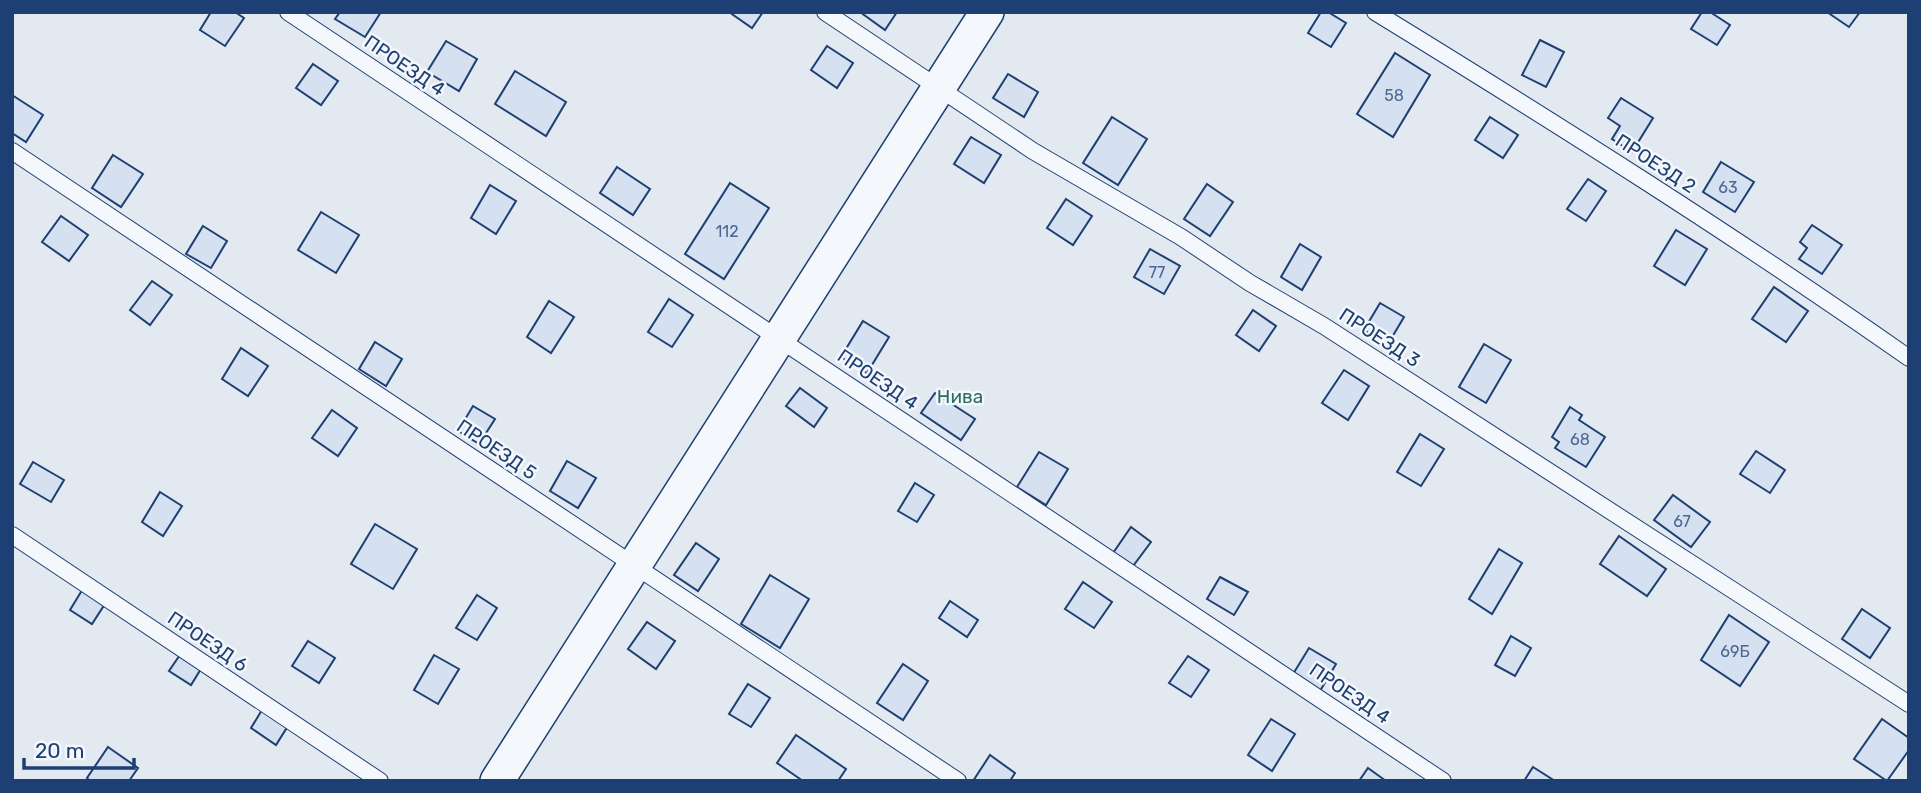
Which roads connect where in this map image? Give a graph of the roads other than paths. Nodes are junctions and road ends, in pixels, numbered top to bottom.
1 (288, 12) edge
2 (825, 12) edge
3 (987, 12) edge
4 (1375, 12) edge
5 (939, 88) junction
6 (12, 151) edge
7 (780, 339) junction
8 (1909, 358) edge
9 (12, 535) edge
10 (635, 566) junction
11 (1909, 704) edge
12 (380, 781) edge
13 (497, 781) edge
14 (958, 781) edge
15 (1443, 781) edge

1 - 7 lane, ПРОЕЗД 4
2 - 5 lane, ПРОЕЗД 3
3 - 5 street
4 - 8 lane, ПРОЕЗД 2
5 - 7 street
5 - 11 lane, ПРОЕЗД 3
6 - 10 lane, ПРОЕЗД 5
7 - 10 street
7 - 15 lane, ПРОЕЗД 4
9 - 12 lane, ПРОЕЗД 6
10 - 13 street
10 - 14 lane, ПРОЕЗД 5

